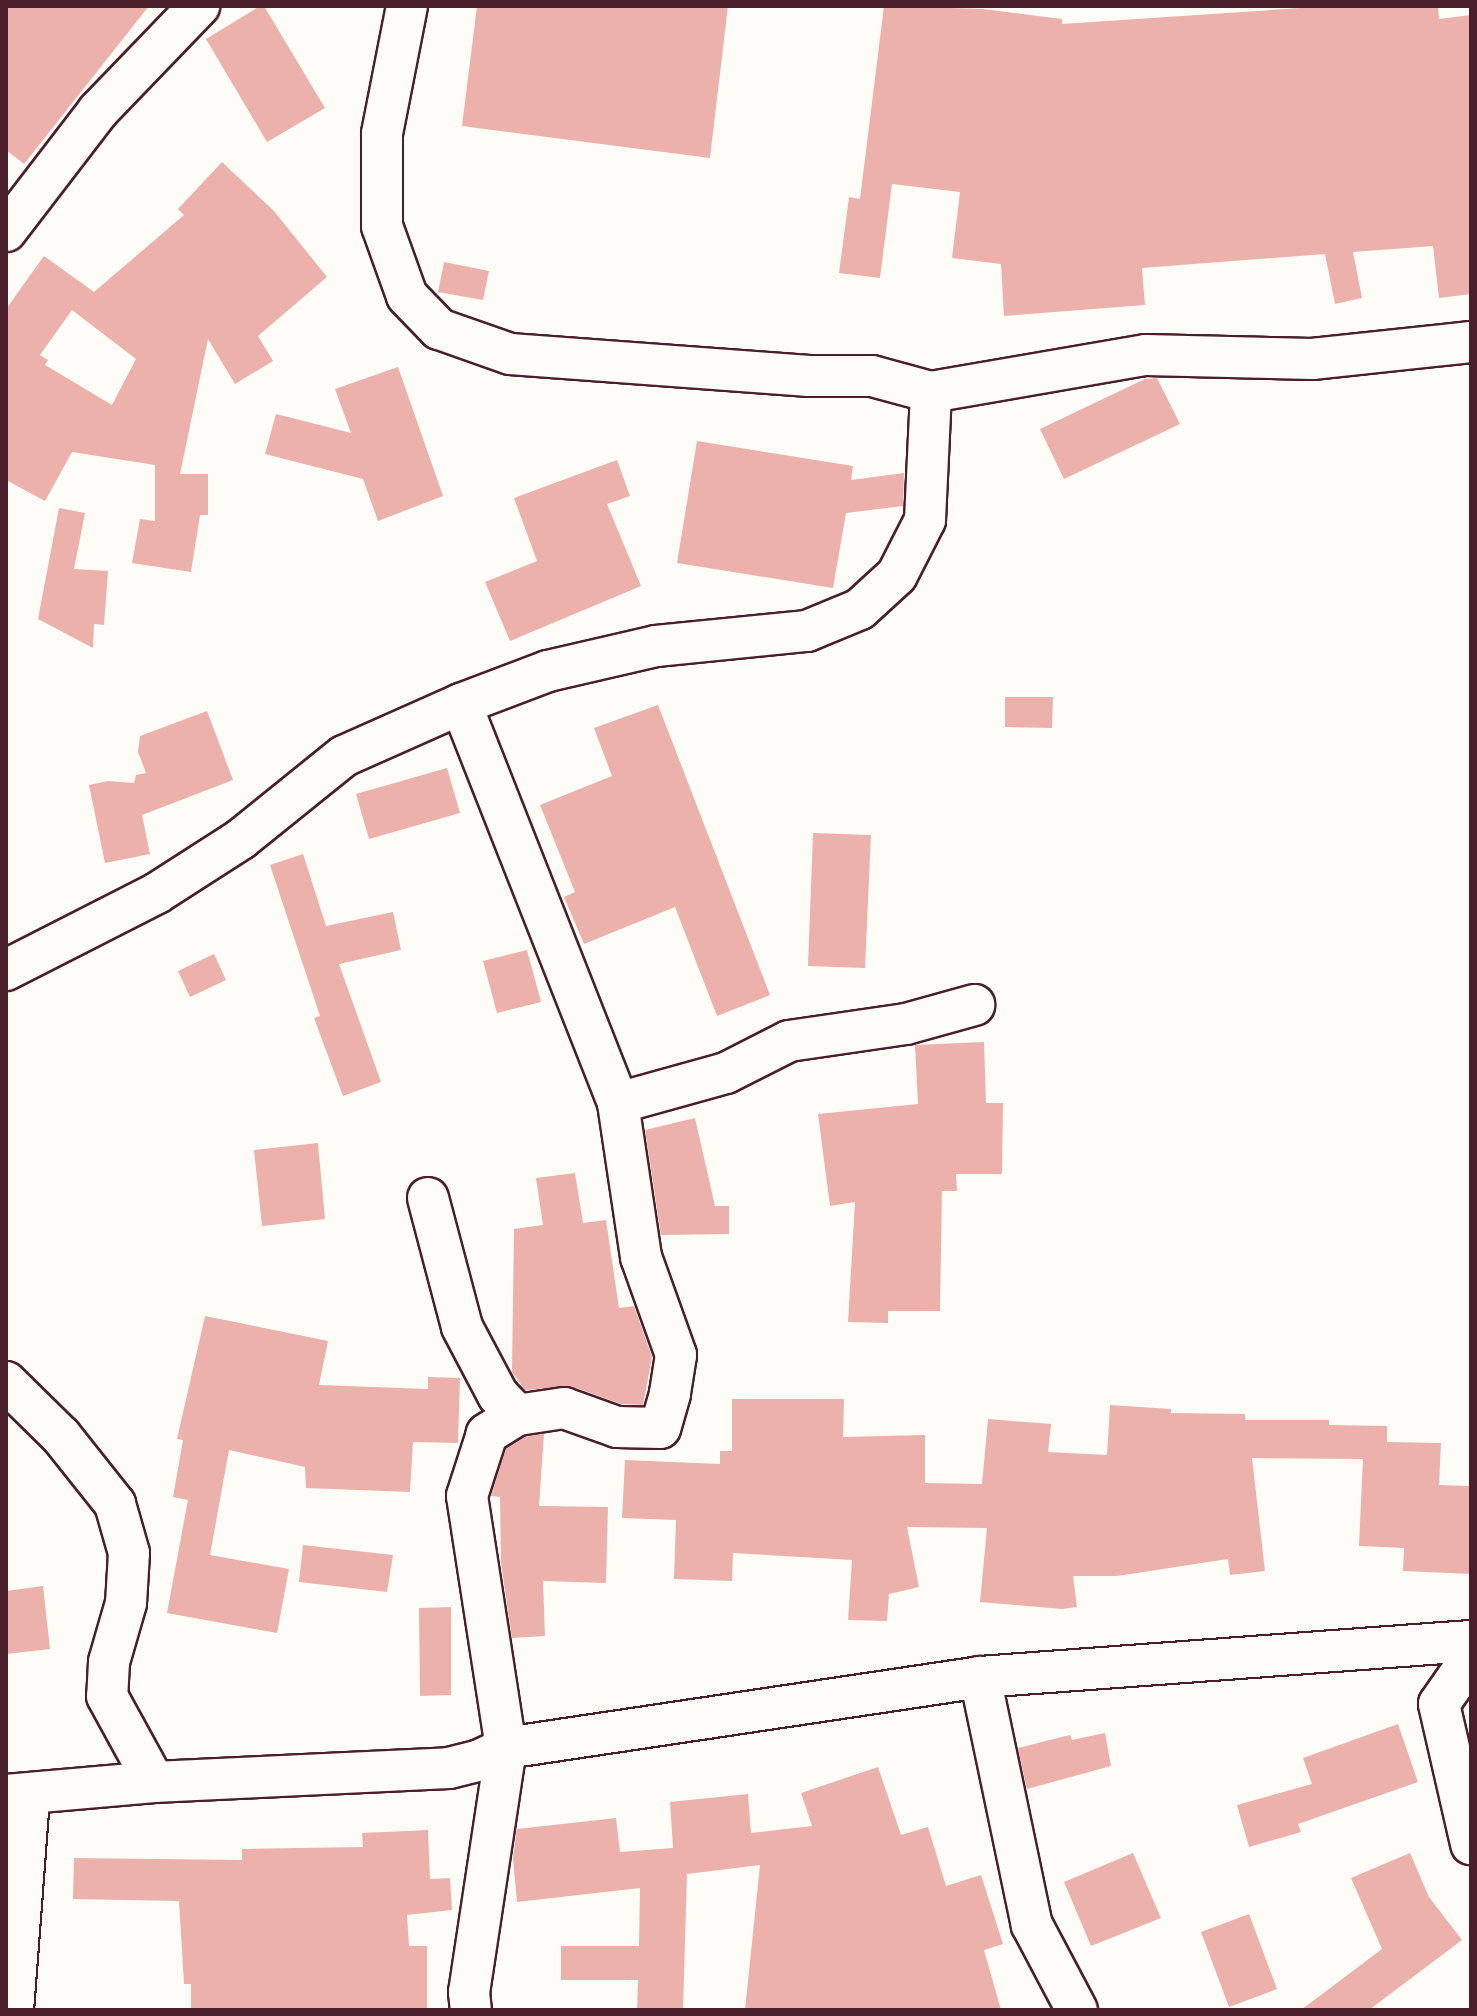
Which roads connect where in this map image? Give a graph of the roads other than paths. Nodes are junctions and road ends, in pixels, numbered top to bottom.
1 (199, 6) edge
2 (407, 6) edge
3 (20, 187) edge
4 (6, 231) edge
5 (1471, 342) edge
6 (931, 392) junction
7 (461, 704) junction
8 (6, 970) edge
9 (974, 1005) dead end
10 (618, 1103) junction
11 (428, 1198) dead end
12 (6, 1382) edge
13 (517, 1415) junction
14 (1471, 1641) edge
15 (1471, 1658) edge
16 (980, 1677) junction
17 (506, 1748) junction
18 (154, 1782) junction
19 (18, 1795) edge
20 (1471, 1844) edge
21 (13, 2010) edge
22 (471, 2010) edge
23 (1077, 2010) edge

1 - 3 street
2 - 6 street
3 - 4 street
5 - 6 street
6 - 7 street
7 - 8 street
7 - 10 street
9 - 10 street
10 - 13 street
11 - 13 street
12 - 18 street
13 - 17 street
14 - 16 street
15 - 20 street
16 - 17 street
16 - 23 street
17 - 18 street
17 - 22 street
18 - 19 street
19 - 21 street

